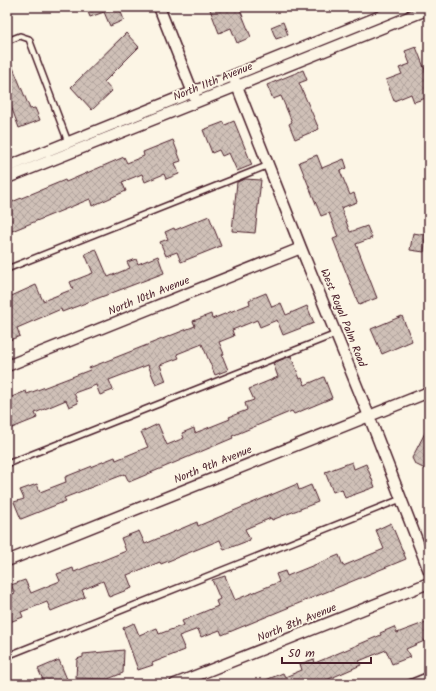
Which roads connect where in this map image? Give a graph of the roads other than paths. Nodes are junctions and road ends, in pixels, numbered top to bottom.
1 (159, 7) edge
2 (429, 9) edge
3 (406, 10) edge
4 (7, 41) edge
5 (233, 76) junction
6 (238, 85) junction
7 (192, 92) junction
8 (196, 102) junction
9 (68, 142) junction
10 (269, 165) junction
11 (7, 166) edge
12 (7, 178) edge
13 (301, 248) junction
14 (7, 269) edge
15 (336, 334) junction
16 (7, 366) edge
17 (429, 392) edge
18 (369, 416) junction
19 (7, 464) edge
20 (401, 499) junction
21 (7, 561) edge
22 (429, 571) edge
23 (429, 583) edge
24 (7, 656) edge
25 (429, 675) edge
26 (175, 684) edge
27 (407, 684) edge

1 - 7 street
2 - 3 street, North 11th Avenue
3 - 5 street, North 11th Avenue
3 - 6 street, North 11th Avenue
4 - 9 lane
5 - 6 street, West Royal Palm Road
5 - 7 street, North 11th Avenue
6 - 8 street, North 11th Avenue
6 - 10 street, West Royal Palm Road
7 - 8 street
7 - 9 street, North 11th Avenue
8 - 12 street, North 11th Avenue
9 - 11 street, North 11th Avenue
10 - 13 street, West Royal Palm Road
10 - 14 lane
13 - 15 street, West Royal Palm Road
13 - 16 street, North 10th Avenue
15 - 18 street, West Royal Palm Road
15 - 19 lane
17 - 18 street, North 9th Avenue
18 - 20 street, West Royal Palm Road
18 - 21 street, North 9th Avenue
20 - 22 street, West Royal Palm Road
20 - 24 lane
23 - 26 street, North 8th Avenue
25 - 27 lane

